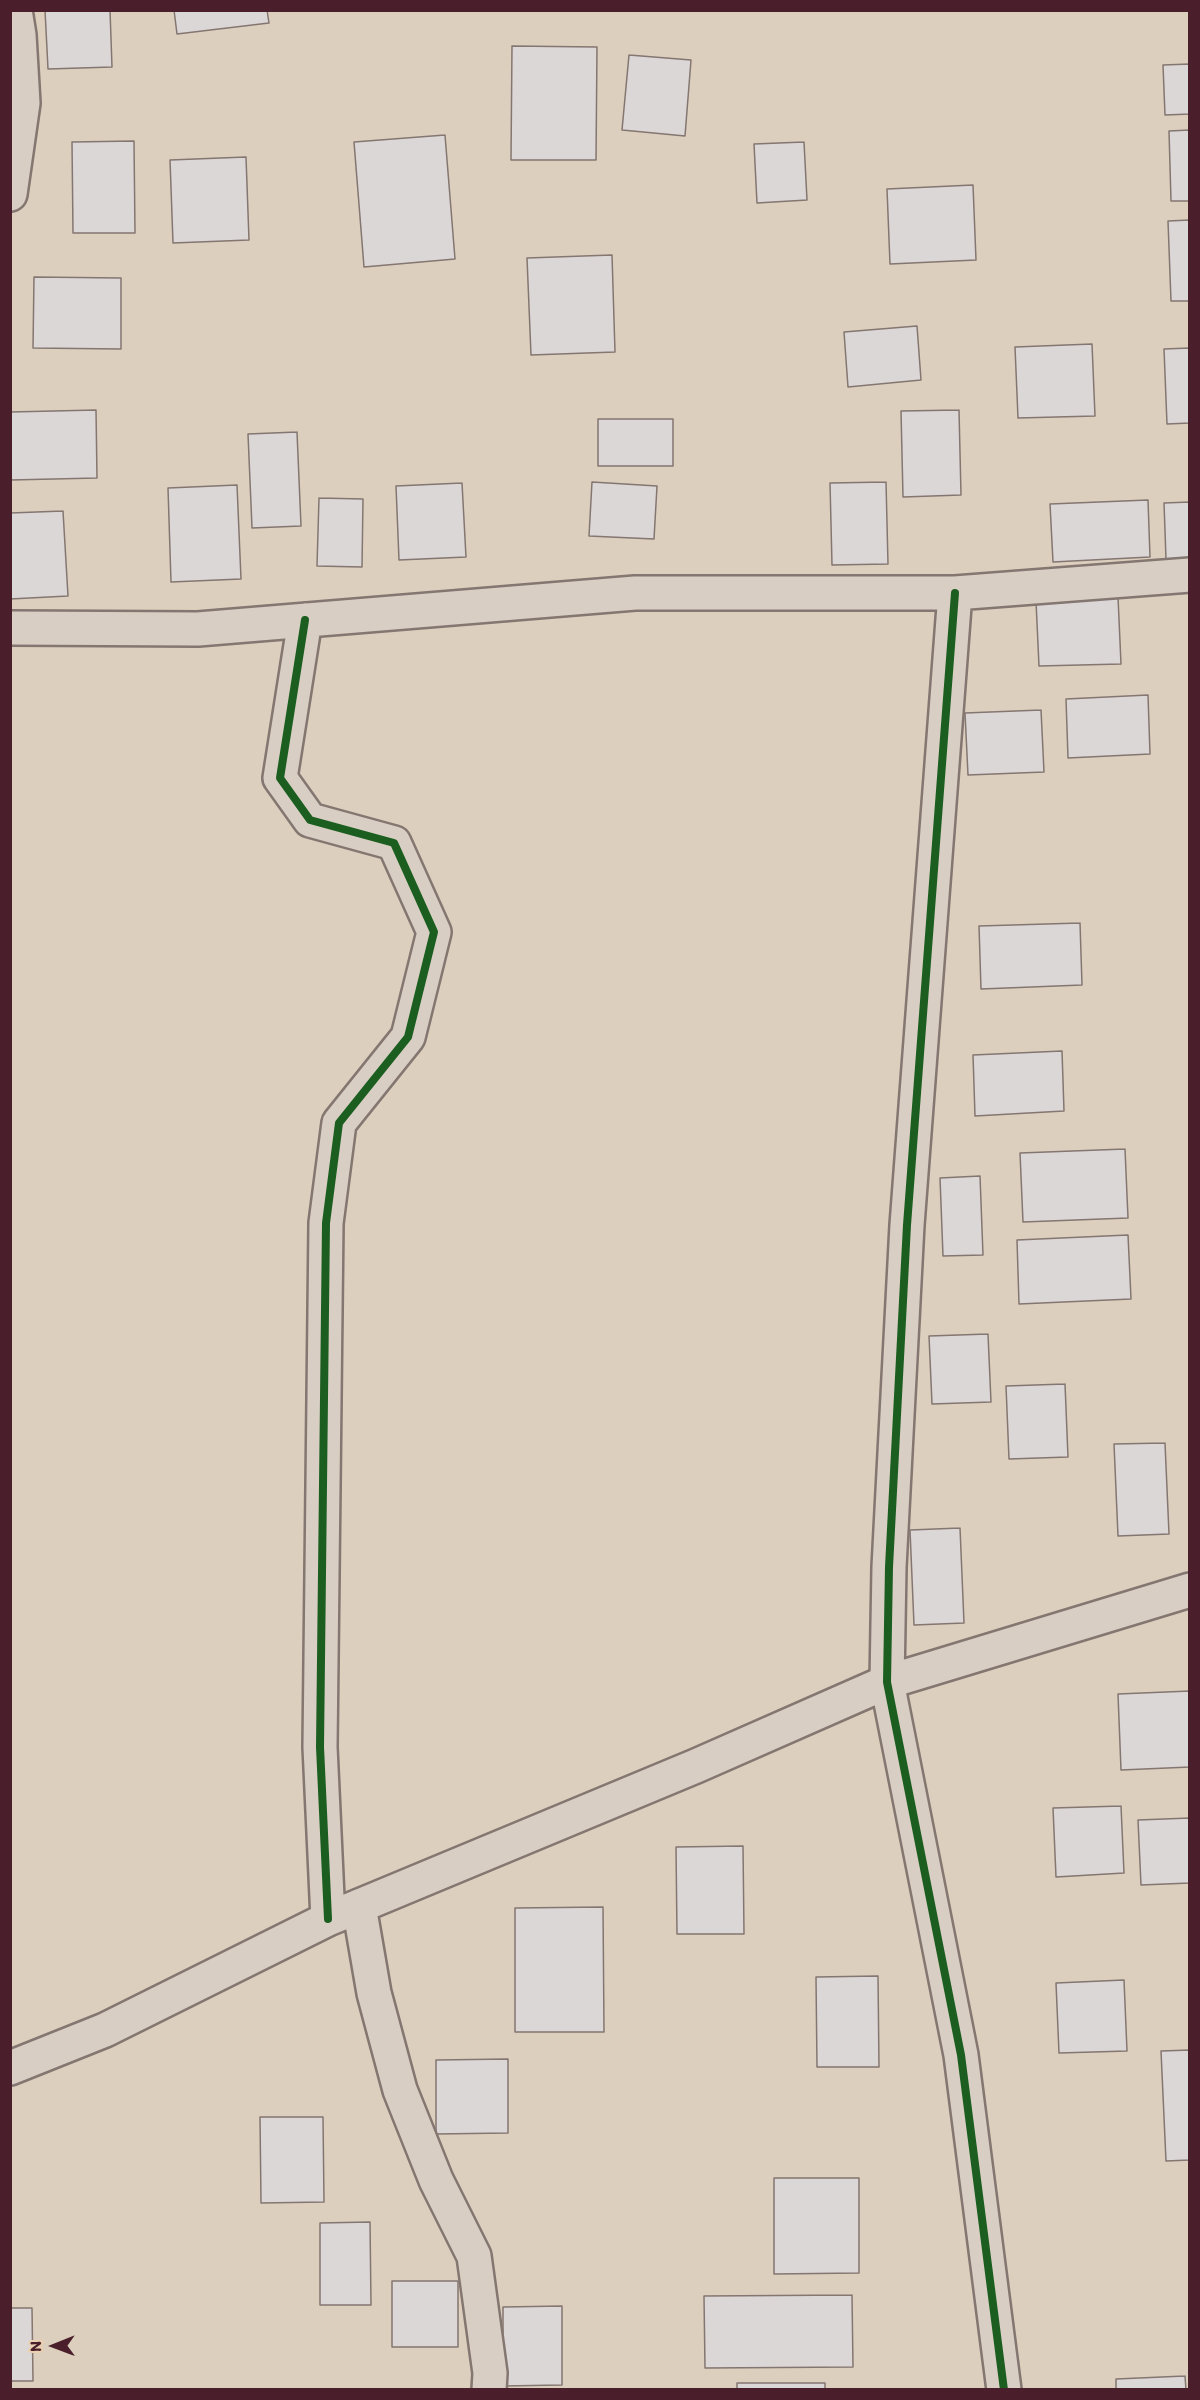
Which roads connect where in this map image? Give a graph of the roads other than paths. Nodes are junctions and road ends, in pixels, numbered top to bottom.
1 (15, 10) edge
2 (10, 194) edge
3 (1190, 575) edge
4 (954, 593) junction
5 (305, 620) junction
6 (10, 628) edge
7 (1190, 1590) edge
8 (887, 1682) junction
9 (359, 1906) junction
10 (328, 1919) junction
11 (10, 2068) edge
12 (489, 2390) edge
13 (1004, 2390) edge

1 - 2 street
3 - 4 street
4 - 5 street
4 - 8 street
5 - 6 street
5 - 10 street
7 - 8 street
8 - 9 street
8 - 13 street
9 - 10 street
9 - 12 street
10 - 11 street

